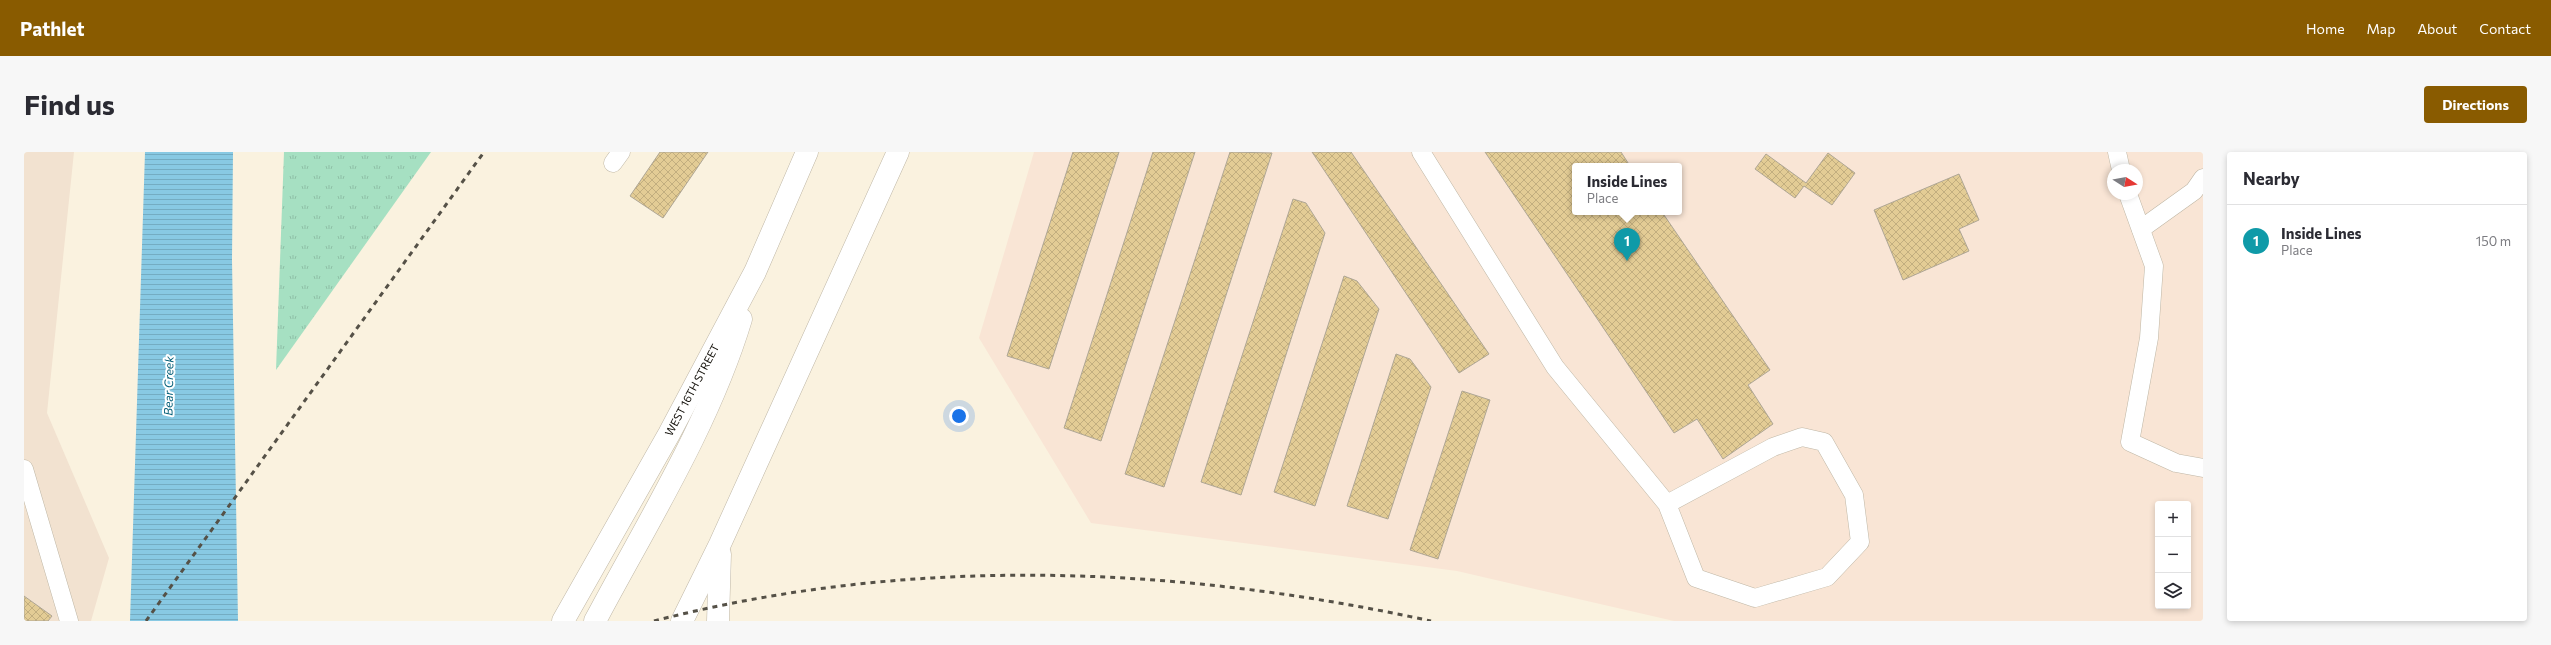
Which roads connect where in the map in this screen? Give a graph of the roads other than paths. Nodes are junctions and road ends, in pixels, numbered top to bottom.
1 (807, 152) edge
2 (898, 152) edge
3 (1421, 152) edge
4 (2117, 152) edge
5 (2120, 164) edge
6 (2203, 178) edge
7 (2130, 200) edge
8 (2141, 229) junction
9 (755, 272) junction
10 (2203, 468) edge
11 (24, 469) edge
12 (1667, 504) junction
13 (720, 544) junction
14 (69, 621) edge
15 (563, 621) edge
16 (596, 621) edge
17 (682, 621) edge
18 (718, 621) edge

1 - 9 main road, WEST 16TH STREET
2 - 13 main road
3 - 12 lane
4 - 5 lane
6 - 8 lane
7 - 8 lane
8 - 10 lane
9 - 15 main road, WEST 16TH STREET
9 - 16 main road
11 - 14 lane
12 - 12 lane
13 - 17 main road
13 - 18 main road

